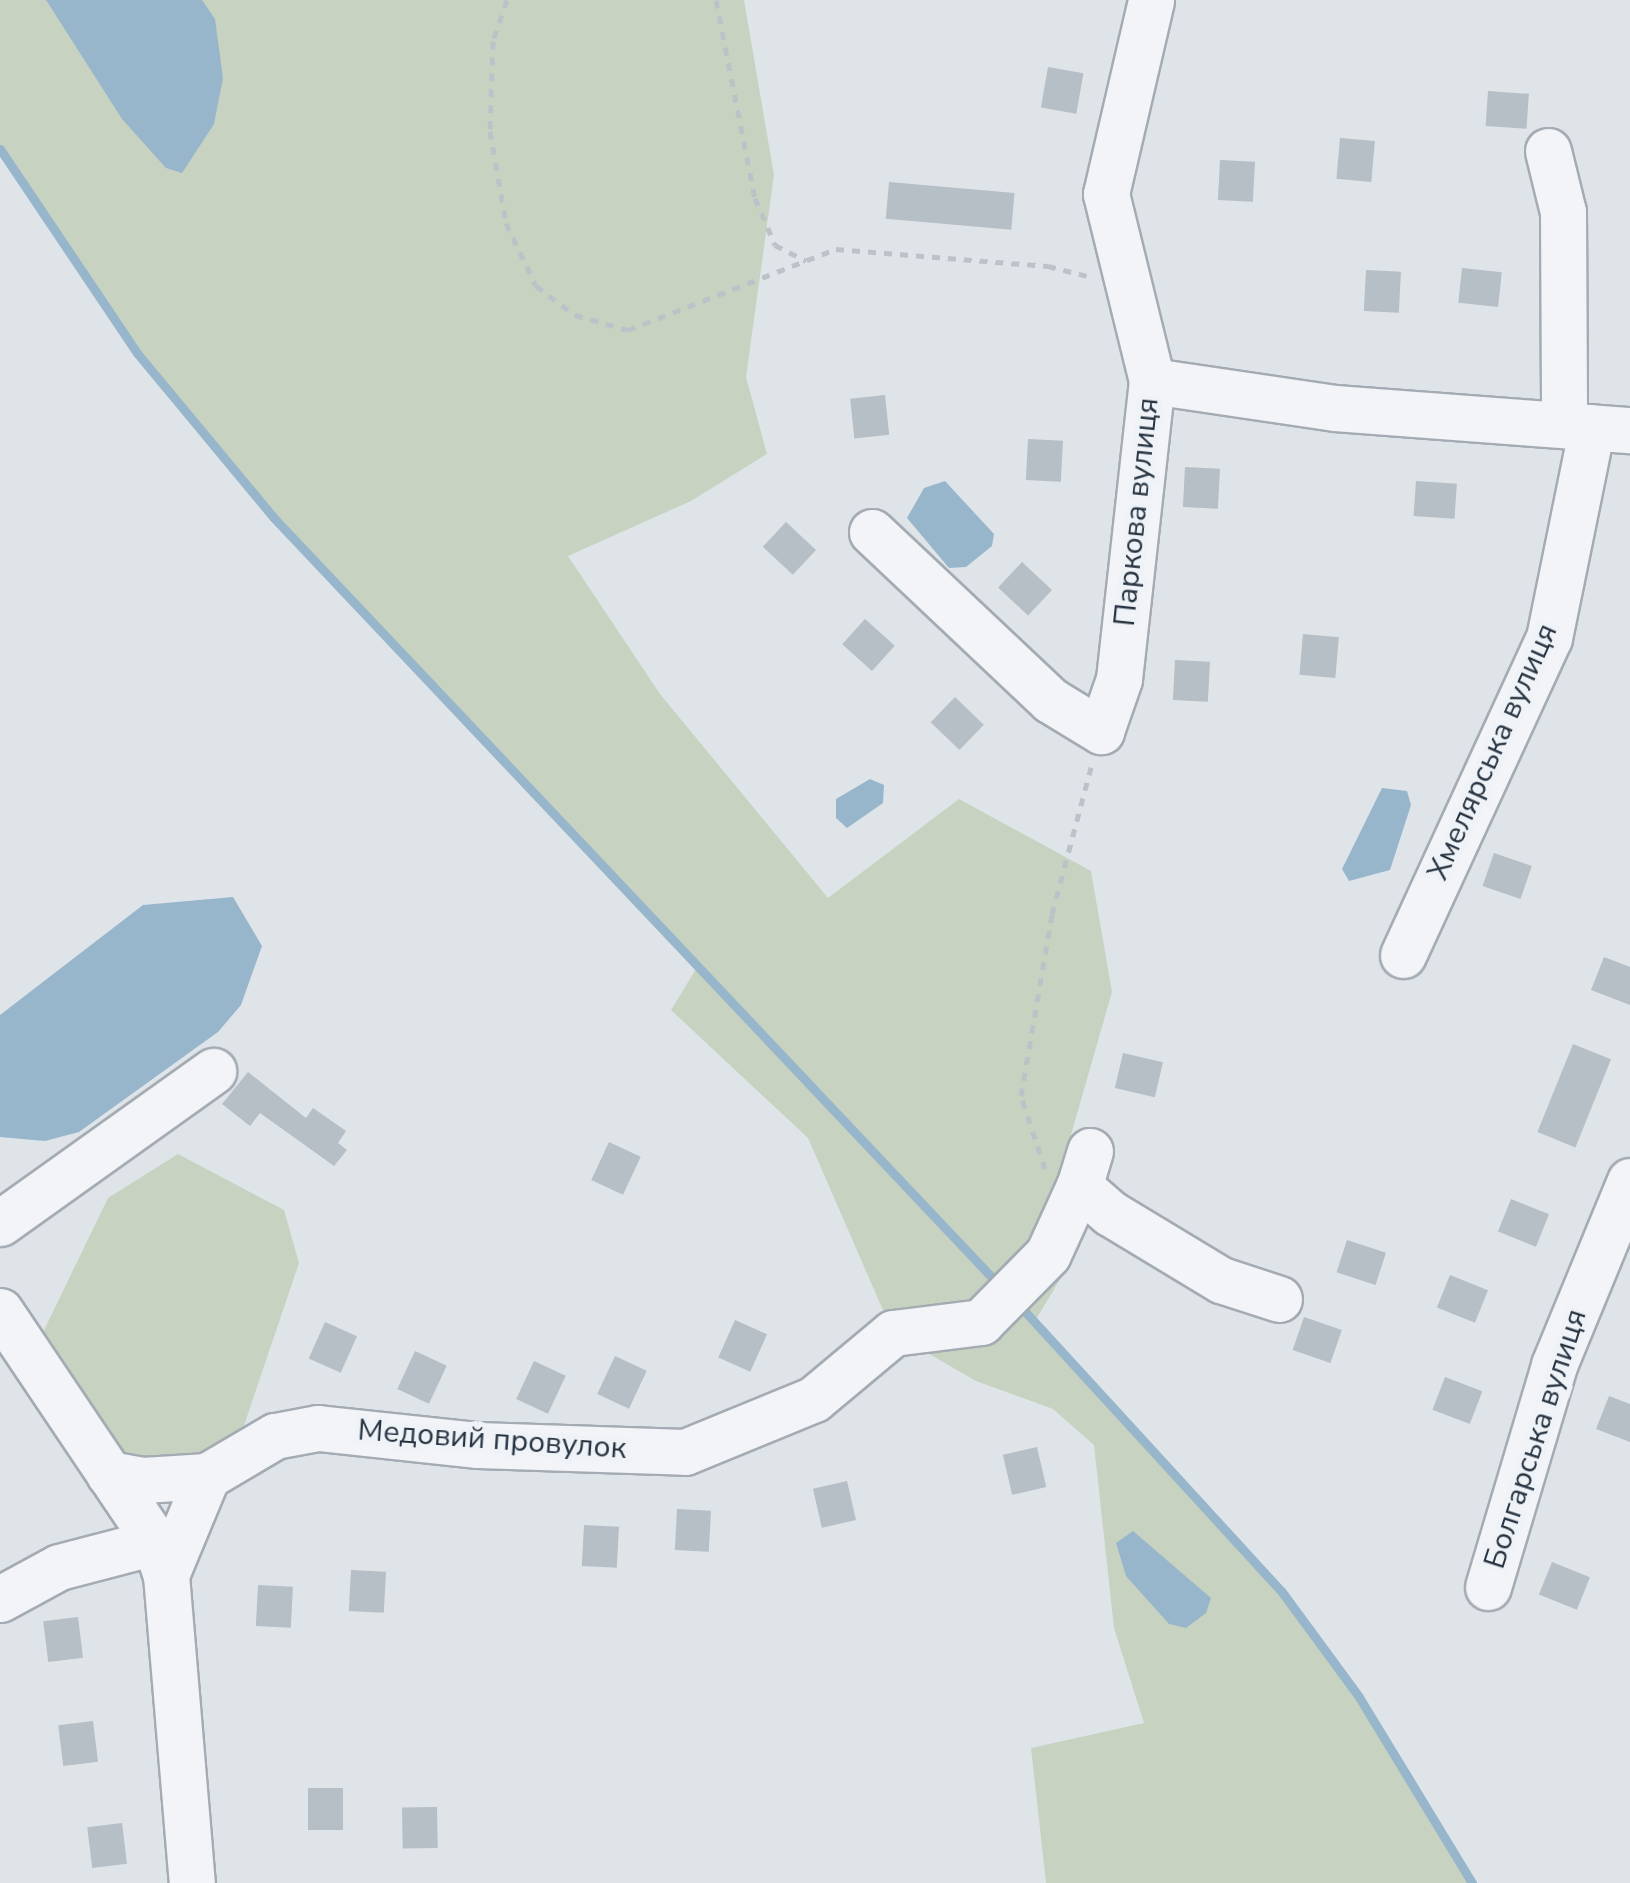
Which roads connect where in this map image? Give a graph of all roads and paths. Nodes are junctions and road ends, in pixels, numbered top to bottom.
1 (507, 0) edge
2 (716, 0) edge
3 (1151, 0) edge
4 (1548, 151) dead end
5 (806, 261) junction
6 (1128, 287) junction
7 (1152, 380) junction
8 (1595, 427) edge
9 (872, 532) dead end
10 (1101, 730) junction
11 (1404, 954) dead end
12 (213, 1070) dead end
13 (1085, 1168) junction
14 (1630, 1181) edge
15 (0, 1223) edge
16 (1279, 1298) dead end
17 (0, 1311) edge
18 (109, 1474) junction
19 (207, 1476) junction
20 (161, 1558) junction
21 (1488, 1586) dead end
22 (0, 1598) edge
23 (192, 1883) edge

1 - 5 path
2 - 5 path
3 - 6 street, Паркова вулиця
4 - 8 street, Хмелярська вулиця
5 - 6 path
6 - 7 street, Паркова вулиця
7 - 8 street
7 - 10 street, Паркова вулиця
8 - 11 street, Хмелярська вулиця
9 - 10 street
10 - 13 path
12 - 15 street
13 - 16 street
13 - 19 street, Медовий провулок
14 - 21 street, Болгарська вулиця
17 - 18 street
18 - 19 street, Медовий провулок
18 - 20 street
19 - 20 street
20 - 22 street
20 - 23 street

